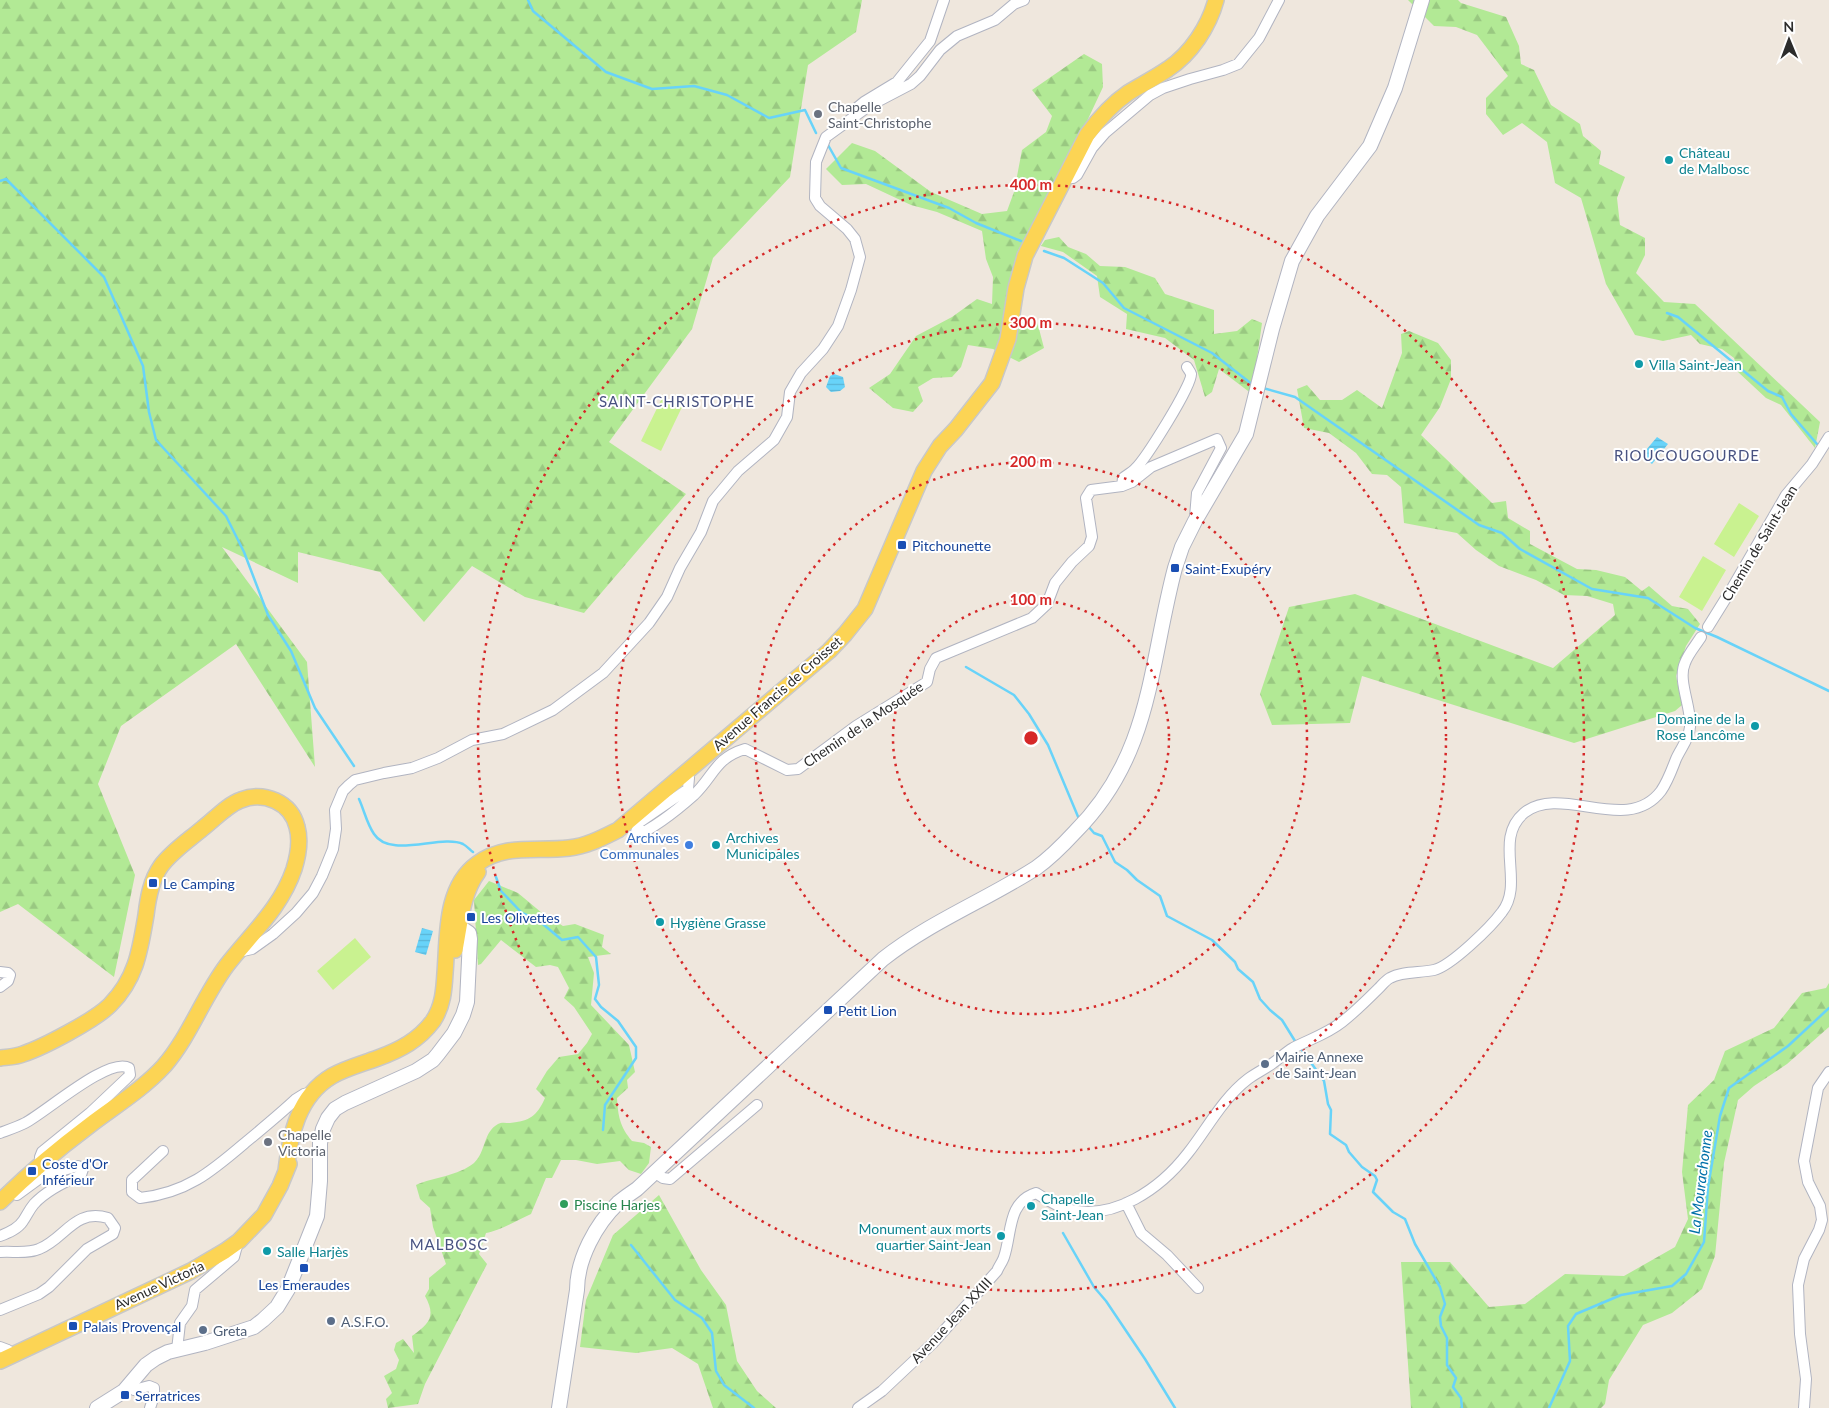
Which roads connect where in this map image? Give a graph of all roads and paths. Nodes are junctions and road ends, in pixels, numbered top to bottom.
1 (944, 0) edge
2 (1024, 0) edge
3 (1216, 0) edge
4 (1280, 0) edge
5 (1422, 0) edge
6 (832, 132) junction
7 (1067, 173) junction
8 (1187, 367) dead end
9 (1829, 437) edge
10 (1122, 486) junction
11 (1195, 521) junction
12 (1708, 627) dead end
13 (1701, 637) dead end
14 (686, 772) junction
15 (490, 857) junction
16 (455, 924) junction
17 (238, 950) junction
18 (0, 972) edge
19 (0, 987) edge
20 (0, 1058) edge
21 (1829, 1072) edge
22 (314, 1092) junction
23 (757, 1105) dead end
24 (0, 1133) edge
25 (163, 1151) dead end
26 (41, 1163) junction
27 (286, 1171) junction
28 (654, 1172) junction
29 (5, 1197) edge
30 (1126, 1203) junction
31 (1824, 1230) edge
32 (0, 1236) edge
33 (239, 1241) junction
34 (0, 1252) edge
35 (1198, 1288) dead end
36 (0, 1310) edge
37 (178, 1350) junction
38 (4, 1355) edge
39 (128, 1387) junction
40 (97, 1408) edge
41 (150, 1408) edge
42 (559, 1408) edge
43 (858, 1408) edge
44 (1804, 1408) edge

1 - 6 street
2 - 6 street
3 - 7 main road, Avenue Francis de Croisset
4 - 7 street
5 - 11 main road
6 - 17 street
7 - 14 main road, Avenue Francis de Croisset
8 - 10 street
9 - 12 street, Chemin de Saint-Jean
10 - 11 street, Chemin de la Mosquée
10 - 14 street, Chemin de la Mosquée
11 - 28 main road
13 - 30 street
14 - 15 main road, Avenue Francis de Croisset
15 - 16 main road
15 - 16 main road, Avenue Francis de Croisset
16 - 22 main road, Avenue Victoria
16 - 27 main road, Avenue Victoria
16 - 37 main road
17 - 20 main road
17 - 26 main road
18 - 19 street
21 - 31 street
22 - 25 street
22 - 27 main road, Avenue Victoria
23 - 28 street
24 - 26 street
26 - 29 main road
27 - 33 main road, Avenue Victoria
28 - 42 main road
29 - 32 street
30 - 35 street
30 - 43 street, Avenue Jean XXIII
31 - 44 street
33 - 37 street
33 - 38 main road, Avenue Victoria
34 - 36 street
37 - 39 main road
39 - 40 main road
39 - 41 street

